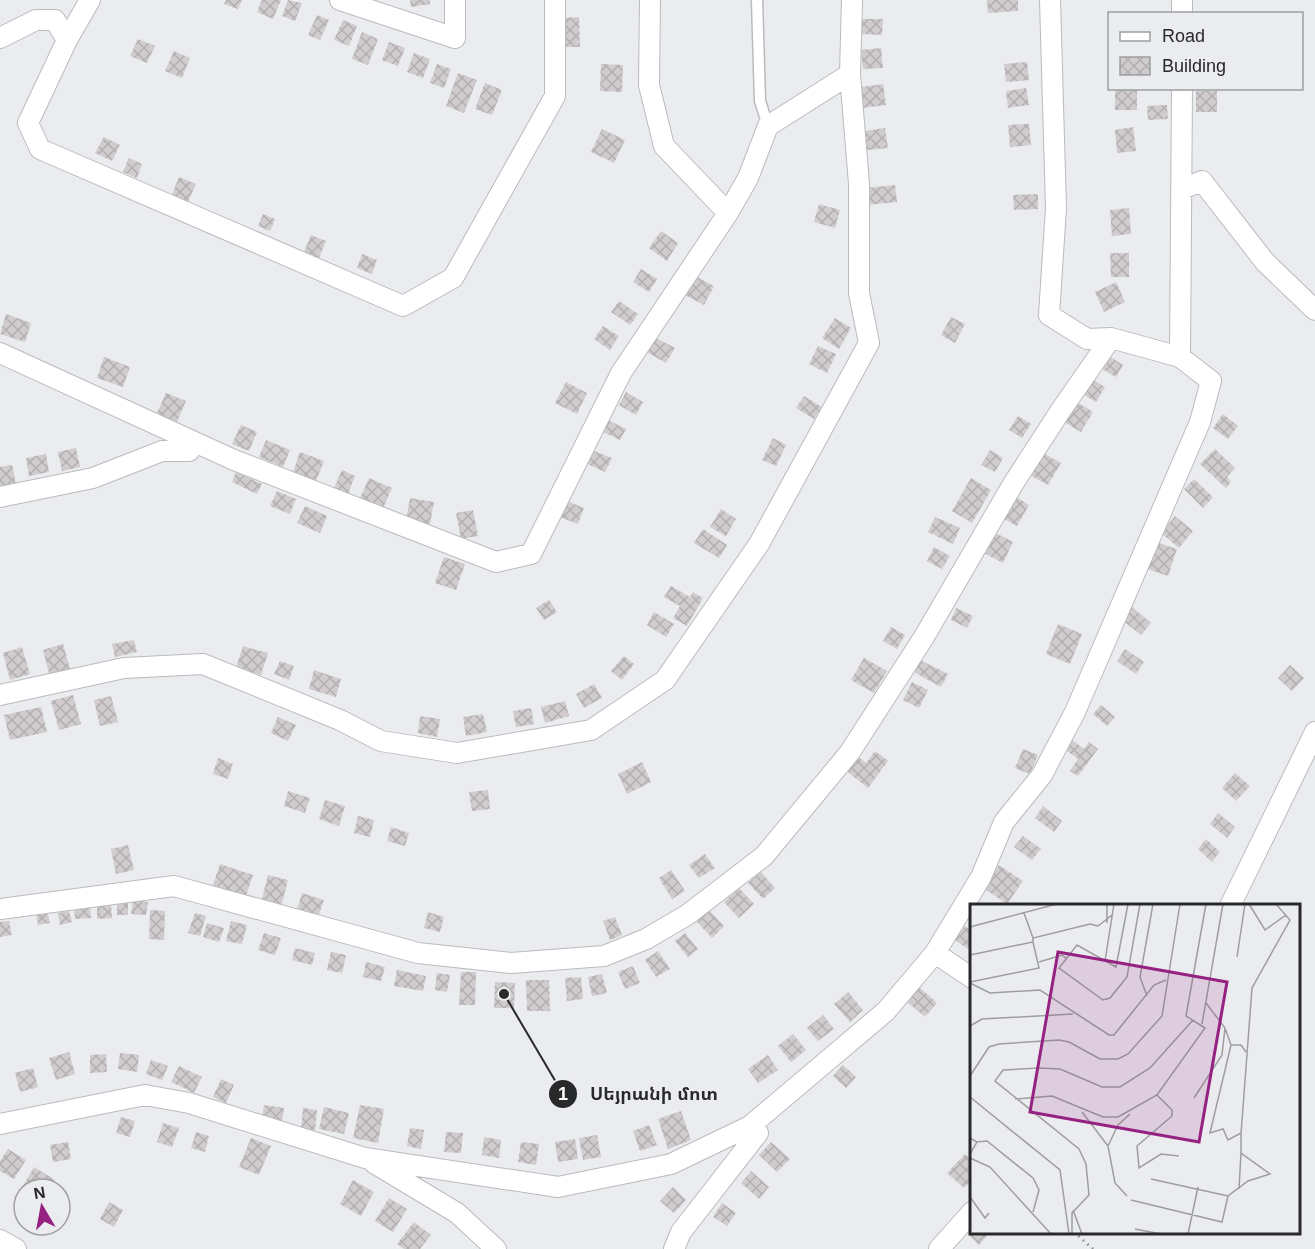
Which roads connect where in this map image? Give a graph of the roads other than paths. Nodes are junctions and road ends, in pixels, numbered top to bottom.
1 (90, 0) edge
2 (340, 0) edge
3 (455, 0) edge
4 (555, 0) edge
5 (650, 0) edge
6 (758, 0) edge
7 (852, 0) edge
8 (1050, 0) edge
9 (367, 5) edge
10 (0, 38) edge
11 (67, 40) junction
12 (850, 74) junction
13 (1182, 90) edge
14 (768, 126) junction
15 (1182, 189) junction
16 (728, 213) junction
17 (1315, 310) edge
18 (1111, 339) junction
19 (0, 352) edge
20 (1180, 357) junction
21 (196, 442) junction
22 (0, 497) edge
23 (0, 695) edge
24 (1315, 732) edge
25 (1231, 904) edge
26 (0, 909) edge
27 (935, 953) junction
28 (970, 977) edge
29 (0, 1124) edge
30 (758, 1133) dead end
31 (365, 1158) junction
32 (970, 1214) edge
33 (0, 1240) edge
34 (16, 1249) edge
35 (496, 1249) edge
36 (674, 1249) edge
37 (939, 1249) edge

1 - 11 street
2 - 9 street
3 - 9 street
4 - 11 street
5 - 16 street
6 - 14 lane
7 - 12 street
8 - 18 street
10 - 11 street
12 - 14 street
12 - 23 street
13 - 15 street
14 - 16 street
15 - 17 street
15 - 20 street
16 - 21 street
18 - 20 street
18 - 26 street
19 - 21 street
20 - 27 street
21 - 22 street
24 - 25 street
27 - 28 street
27 - 31 street
29 - 31 street
30 - 36 street
31 - 35 street
32 - 37 street
33 - 34 street

